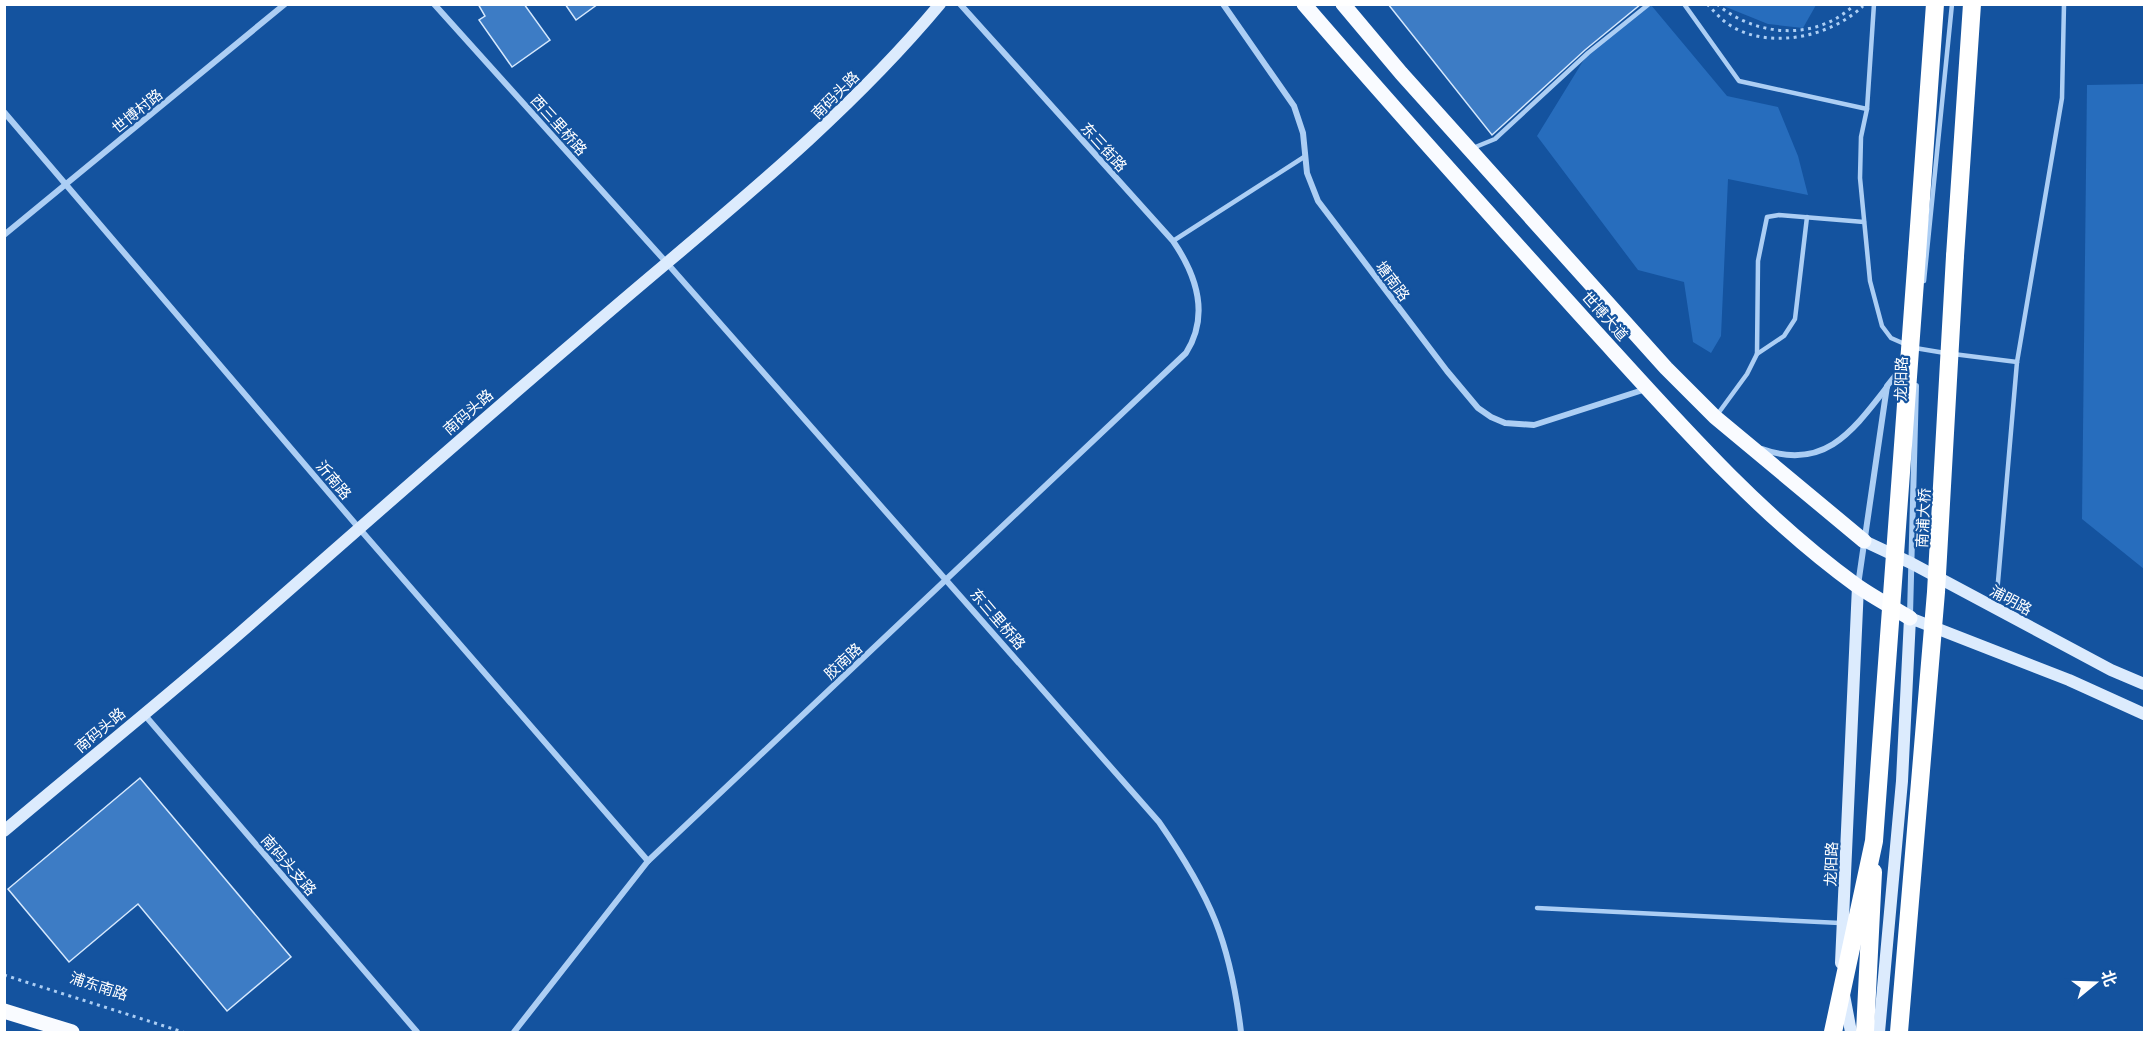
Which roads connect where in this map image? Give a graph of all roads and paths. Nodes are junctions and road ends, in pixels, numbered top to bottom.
1 (285, 4) edge
2 (434, 4) edge
3 (940, 4) edge
4 (960, 4) edge
5 (1223, 4) edge
6 (1304, 4) edge
7 (1343, 4) edge
8 (1649, 4) edge
9 (1684, 4) edge
10 (1707, 4) edge
11 (1717, 4) edge
12 (1855, 4) edge
13 (1864, 4) edge
14 (1874, 4) edge
15 (1935, 4) edge
16 (1952, 4) edge
17 (1971, 4) edge
18 (2064, 4) edge
19 (1867, 109) junction
20 (4, 112) edge
21 (1469, 149) junction
22 (1304, 157) junction
23 (66, 184) junction
24 (1807, 217) junction
25 (1864, 222) junction
26 (4, 235) edge
27 (1173, 241) junction
28 (666, 262) junction
29 (1923, 290) dead end
30 (1200, 320) joint
31 (1918, 337) dead end
32 (1917, 349) junction
33 (1757, 354) junction
34 (2017, 362) junction
35 (1887, 386) junction
36 (1647, 389) junction
37 (1715, 417) junction
38 (358, 527) junction
39 (1864, 541) junction
40 (1911, 563) junction
41 (947, 579) junction
42 (1858, 586) junction
43 (1996, 608) junction
44 (1910, 618) junction
45 (2145, 684) edge
46 (143, 713) junction
47 (2145, 714) edge
48 (4, 831) edge
49 (1874, 841) junction
50 (648, 861) junction
51 (1537, 908) dead end
52 (1843, 924) junction
53 (4, 975) edge
54 (4, 1011) edge
55 (72, 1032) edge
56 (183, 1032) edge
57 (417, 1032) edge
58 (514, 1032) edge
59 (1241, 1032) edge
60 (1833, 1032) edge
61 (1851, 1032) edge
62 (1865, 1032) edge
63 (1879, 1032) edge
64 (1899, 1032) edge

1 - 23 street, 世博村路
2 - 28 street, 西三里桥路
3 - 28 main road, 南码头路
4 - 27 street, 东三街路
5 - 22 street, 塘南路
6 - 36 main road, 世博大道
7 - 21 main road, 世博大道
8 - 21 lane
9 - 19 lane
10 - 13 path
11 - 12 path
14 - 19 lane
15 - 49 highway, 南浦大桥, bridge
16 - 29 lane
17 - 64 highway, 南浦大桥, bridge
18 - 34 lane
19 - 25 lane
20 - 23 street, 沂南路
21 - 37 main road, 世博大道
22 - 27 lane
22 - 36 street, 塘南路
23 - 26 street, 世博村路
23 - 38 street, 沂南路
24 - 25 lane
24 - 33 lane
24 - 33 lane
25 - 32 lane
27 - 30 street, 东三街路
28 - 38 main road, 南码头路
28 - 41 street, 东三里桥路
30 - 41 street, 胶南路
31 - 32 lane
32 - 34 lane
32 - 35 street, 龙阳路
32 - 40 street, 龙阳路
33 - 37 lane
34 - 43 lane
35 - 37 street
35 - 39 street, 龙阳路
36 - 42 main road, 世博大道
37 - 39 main road, 世博大道
38 - 46 main road, 南码头路
38 - 50 street, 沂南路
39 - 40 main road, 浦明路
39 - 42 street, 龙阳路
40 - 43 main road, 浦明路
40 - 44 street, 龙阳路
41 - 50 street, 胶南路
41 - 59 street, 东三里桥路
42 - 44 main road, 世博大道
42 - 52 main road, 龙阳路
43 - 45 main road, 浦明路
44 - 47 main road
44 - 63 main road, 龙阳路
46 - 48 main road, 南码头路
46 - 57 street, 南码头支路
49 - 60 highway, bridge
49 - 62 highway, 南浦大桥, bridge
50 - 58 street, 胶南路
51 - 52 lane
52 - 61 main road, 龙阳路
53 - 56 path, 浦东南路
54 - 55 main road

